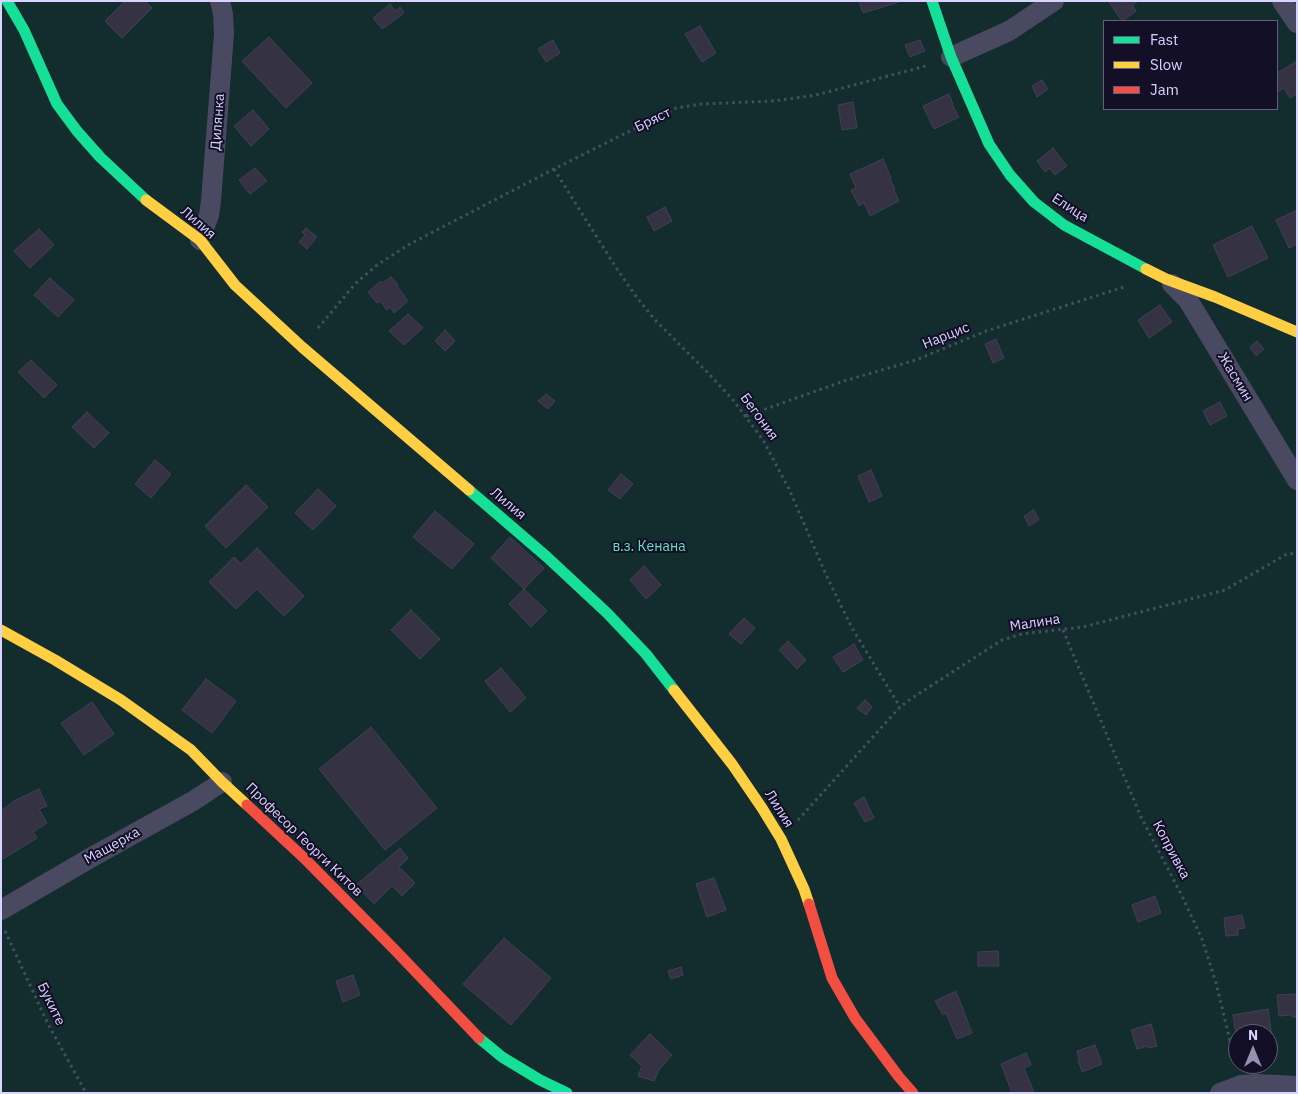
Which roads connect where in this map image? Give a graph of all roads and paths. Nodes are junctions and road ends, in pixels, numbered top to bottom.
1 (6, 1) edge
2 (932, 1) edge
3 (1054, 1) edge
4 (1282, 1) edge
5 (226, 5) edge
6 (1297, 24) edge
7 (951, 58) junction
8 (554, 169) junction
9 (200, 240) junction
10 (1159, 275) junction
11 (1297, 332) edge
12 (302, 348) junction
13 (746, 416) junction
14 (1297, 480) edge
15 (1297, 553) edge
16 (1, 630) edge
17 (1063, 630) junction
18 (900, 707) junction
19 (222, 782) junction
20 (781, 839) junction
21 (1, 910) edge
22 (1, 924) edge
23 (1241, 1085) junction
24 (1297, 1086) edge
25 (86, 1093) edge
26 (567, 1093) edge
27 (913, 1093) edge
28 (1220, 1093) edge

1 - 9 street, Лилия
2 - 7 street, Елица
3 - 7 street
4 - 6 street
5 - 9 street, Дилянка
7 - 8 path, Бряст
7 - 10 street, Елица
8 - 12 path, Бряст
8 - 13 path, Бегония
9 - 12 street, Лилия
10 - 11 street, Елица
10 - 13 path, Нарцис
10 - 14 street, Жасмин
12 - 20 street, Лилия
13 - 18 path, Бегония
15 - 17 path, Малина
16 - 19 street, Професор Георги Китов
17 - 18 path, Малина
17 - 23 path, Копривка
18 - 20 path, Малина
19 - 21 street, Мащерка
19 - 26 street, Професор Георги Китов
20 - 27 street, Лилия
22 - 25 path, Буките
23 - 24 street
23 - 28 street

